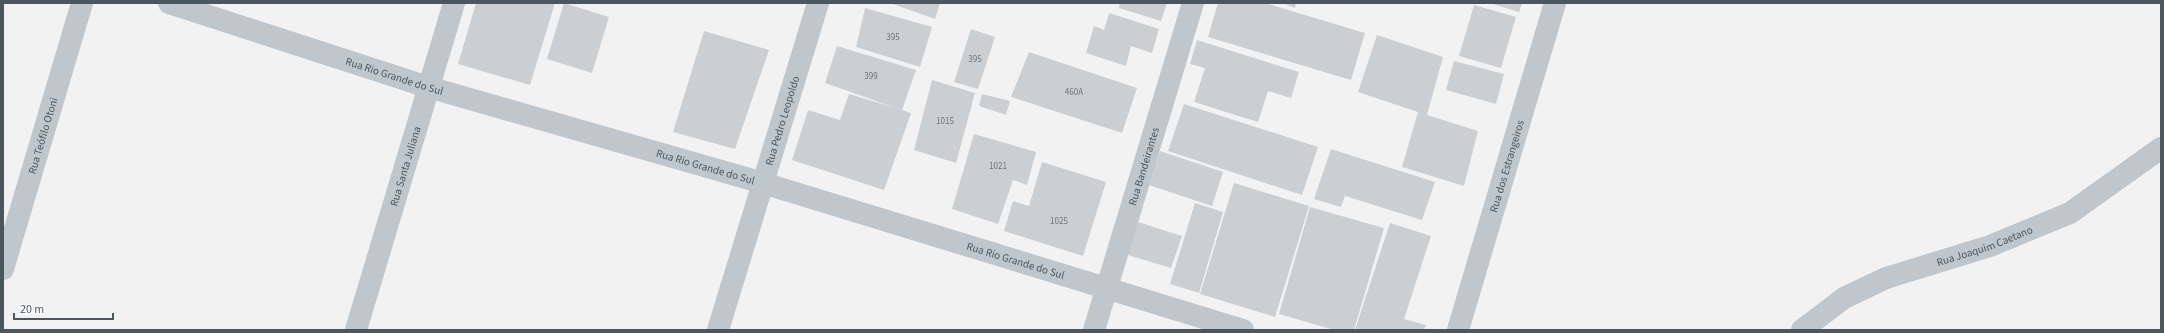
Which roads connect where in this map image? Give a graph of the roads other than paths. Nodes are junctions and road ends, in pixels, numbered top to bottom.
1 (82, 3) edge
2 (169, 3) edge
3 (454, 3) edge
4 (818, 3) edge
5 (1193, 3) edge
6 (1555, 3) edge
7 (428, 87) junction
8 (2161, 148) edge
9 (763, 183) junction
10 (3, 269) edge
11 (1107, 289) junction
12 (356, 330) edge
13 (718, 330) edge
14 (1094, 330) edge
15 (1243, 330) edge
16 (1458, 330) edge
17 (1802, 330) edge

1 - 10 street, Rua Teófilo Otoni
2 - 7 street, Rua Rio Grande do Sul
3 - 7 street, Rua Santa Juliana
4 - 9 street, Rua Pedro Leopoldo
5 - 11 street, Rua Bandeirantes
6 - 16 street, Rua dos Estrangeiros
7 - 9 street, Rua Rio Grande do Sul
7 - 12 street, Rua Santa Juliana
8 - 17 street, Rua Joaquim Caetano
9 - 11 street, Rua Rio Grande do Sul
9 - 13 street, Rua Pedro Leopoldo
11 - 14 street, Rua Bandeirantes
11 - 15 street, Rua Rio Grande do Sul

